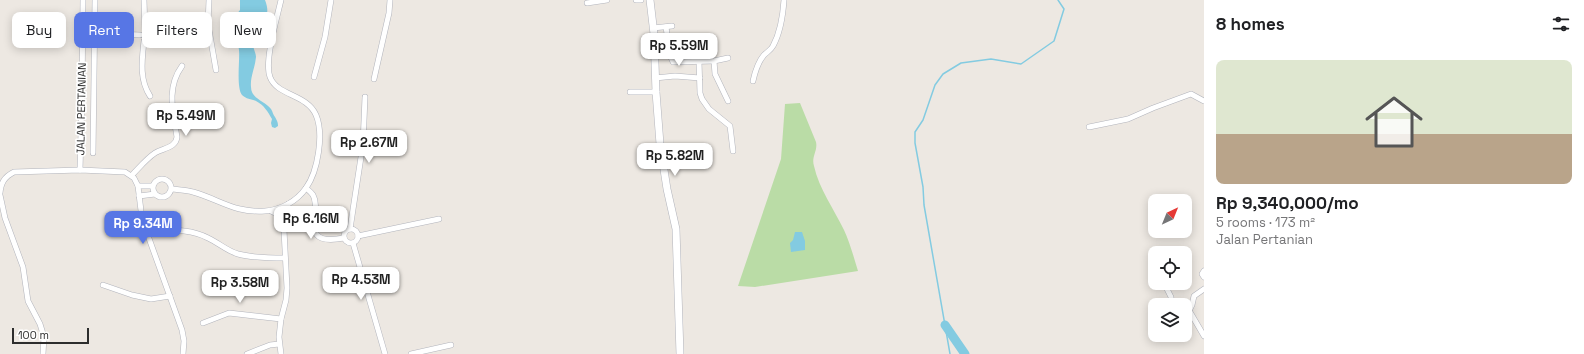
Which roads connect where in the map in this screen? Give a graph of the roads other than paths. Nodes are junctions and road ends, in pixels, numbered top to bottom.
1 (83, 0) edge
2 (95, 0) edge
3 (144, 0) edge
4 (209, 0) edge
5 (281, 0) edge
6 (331, 0) edge
7 (390, 0) edge
8 (607, 0) edge
9 (636, 0) edge
10 (641, 0) edge
11 (650, 0) edge
12 (784, 0) edge
13 (587, 3) dead end
14 (95, 12) edge
15 (144, 12) edge
16 (208, 12) edge
17 (653, 28) junction
18 (142, 32) edge
19 (134, 35) edge
20 (140, 35) junction
21 (142, 39) edge
22 (212, 47) edge
23 (94, 48) edge
24 (143, 48) edge
25 (728, 58) dead end
26 (714, 61) junction
27 (699, 62) junction
28 (182, 66) dead end
29 (216, 70) dead end
30 (314, 77) dead end
31 (655, 78) junction
32 (700, 78) junction
33 (374, 79) dead end
34 (753, 81) dead end
35 (630, 92) dead end
36 (656, 92) junction
37 (150, 96) dead end
38 (365, 97) dead end
39 (728, 101) dead end
40 (1204, 101) edge
41 (1089, 126) dead end
42 (733, 151) dead end
43 (93, 153) dead end
44 (80, 170) junction
45 (132, 175) junction
46 (138, 186) junction
47 (153, 186) junction
48 (306, 188) junction
49 (172, 190) junction
50 (0, 194) edge
51 (155, 194) junction
52 (139, 196) junction
53 (288, 204) junction
54 (271, 211) junction
55 (439, 219) dead end
56 (350, 229) junction
57 (159, 230) dead end
58 (284, 230) junction
59 (358, 236) junction
60 (344, 238) junction
61 (353, 243) junction
62 (285, 258) junction
63 (1204, 271) edge
64 (1204, 277) edge
65 (103, 285) dead end
66 (1204, 289) edge
67 (170, 296) junction
68 (1192, 305) edge
69 (1192, 318) edge
70 (281, 319) junction
71 (203, 323) dead end
72 (1204, 336) edge
73 (279, 344) junction
74 (451, 345) dead end
75 (43, 354) edge
76 (182, 354) edge
77 (247, 354) edge
78 (281, 354) edge
79 (386, 354) edge
80 (411, 354) edge
81 (680, 354) edge

1 - 44 street, JALAN PERTANIAN
2 - 14 street
3 - 15 street
4 - 16 street
5 - 48 street
6 - 30 street
7 - 33 street
8 - 13 street
9 - 10 street
11 - 17 street
12 - 34 street
17 - 27 street
17 - 31 street
18 - 20 street
19 - 20 street
20 - 21 street
22 - 29 street
23 - 43 street
24 - 37 street
25 - 26 street
26 - 27 street
26 - 39 street
27 - 32 street
28 - 45 street
31 - 32 street
31 - 36 street
32 - 42 street
35 - 36 street
36 - 81 street
38 - 56 street
40 - 41 street
44 - 45 street, JALAN PERTANIAN
44 - 50 street
45 - 46 street
46 - 47 street
46 - 52 street
47 - 49 street
47 - 51 street
48 - 53 street
48 - 60 street
49 - 51 street
49 - 54 street
50 - 75 street
51 - 52 street
52 - 67 street
53 - 54 street
53 - 58 street
54 - 58 street
55 - 59 street
56 - 59 street
56 - 60 street
57 - 62 street
58 - 62 street
59 - 61 street
60 - 61 street
61 - 79 street
62 - 70 street
63 - 64 street
65 - 67 street
66 - 68 street
67 - 76 street
69 - 72 street
70 - 71 street
70 - 73 street
73 - 77 street
73 - 78 street
74 - 80 street

